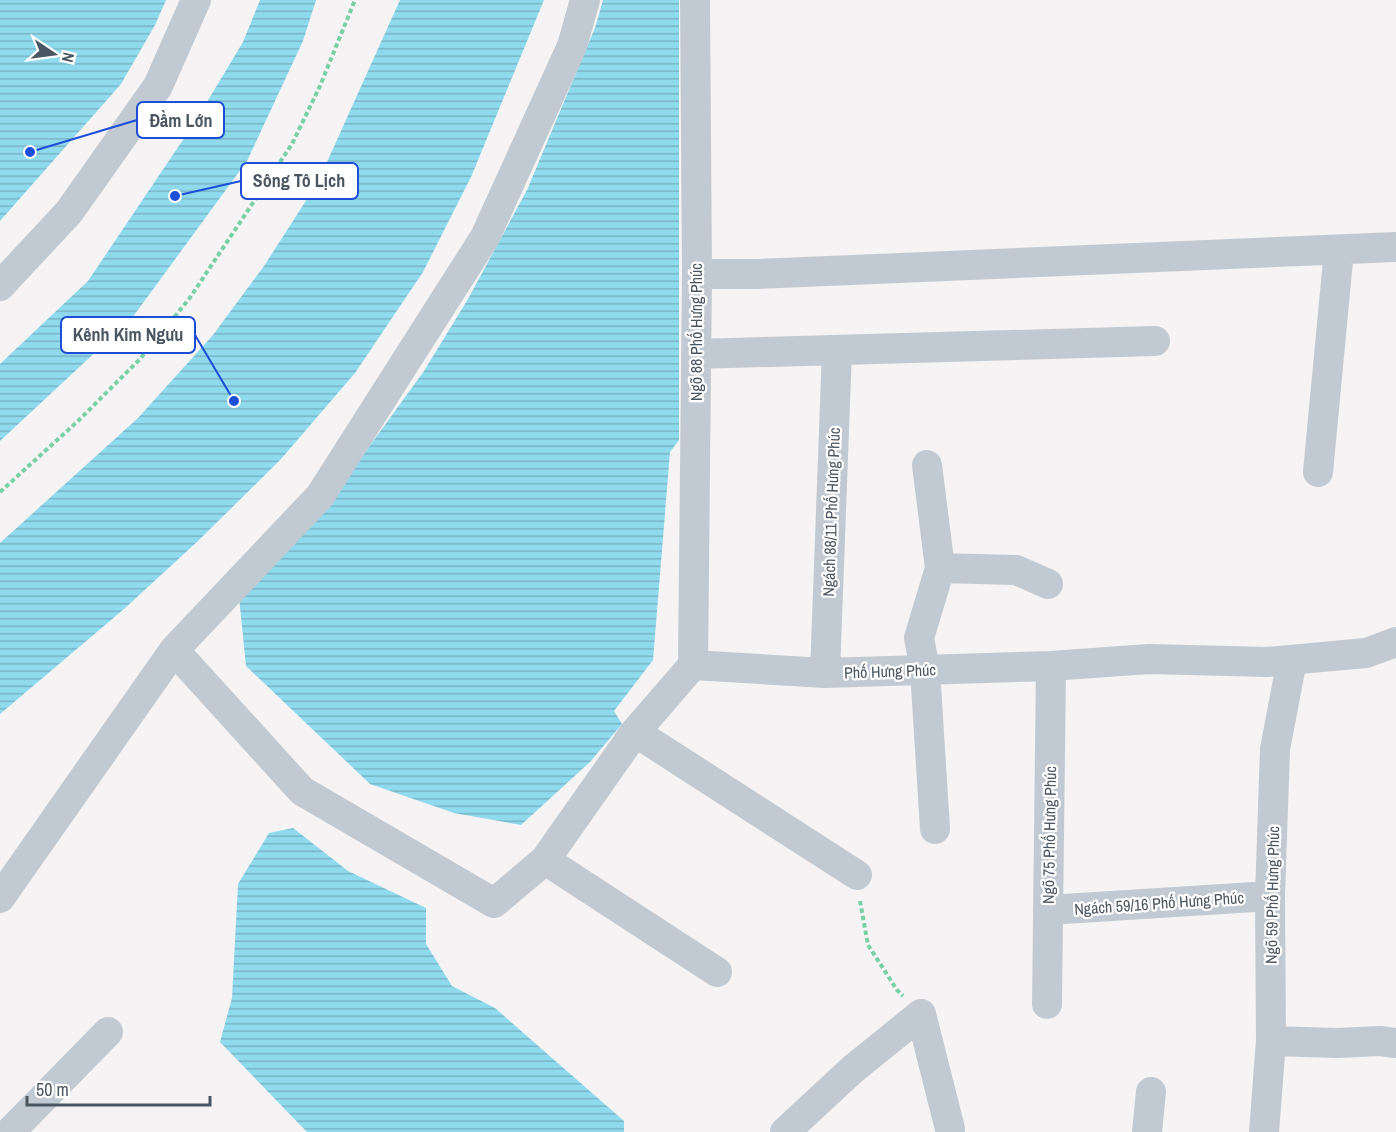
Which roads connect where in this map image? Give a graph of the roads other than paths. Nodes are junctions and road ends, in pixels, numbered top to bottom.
1 (196, 0) edge
2 (585, 0) edge
3 (695, 0) edge
4 (1396, 247) edge
5 (1338, 250) junction
6 (697, 274) junction
7 (0, 286) edge
8 (1155, 341) dead end
9 (837, 350) junction
10 (696, 354) junction
11 (927, 465) dead end
12 (1318, 472) dead end
13 (940, 568) junction
14 (1048, 584) dead end
15 (1396, 642) edge
16 (174, 650) junction
17 (1292, 660) junction
18 (693, 665) junction
19 (1051, 666) junction
20 (925, 670) junction
21 (825, 673) junction
22 (635, 732) junction
23 (935, 829) dead end
24 (545, 860) junction
25 (857, 875) road end
26 (1270, 896) junction
27 (0, 898) edge
28 (1048, 910) junction
29 (717, 972) dead end
30 (1047, 1004) dead end
31 (108, 1032) dead end
32 (1271, 1041) junction
33 (1396, 1043) edge
34 (1151, 1092) dead end
35 (950, 1129) dead end
36 (10, 1132) edge
37 (785, 1132) edge
38 (1147, 1132) edge
39 (1264, 1132) edge

1 - 7 street
2 - 16 street
3 - 6 street, Ngõ 88 Phố Hưng Phúc
4 - 5 street
5 - 6 street
5 - 12 street
6 - 10 street, Ngõ 88 Phố Hưng Phúc
8 - 9 street
9 - 10 street
9 - 21 street, Ngách 88/11 Phố Hưng Phúc
10 - 18 street, Ngõ 88 Phố Hưng Phúc
11 - 13 street
13 - 14 street
13 - 20 street
15 - 17 street, Phố Hưng Phúc
16 - 24 street
16 - 27 street
17 - 19 street, Phố Hưng Phúc
17 - 26 street, Ngõ 59 Phố Hưng Phúc
18 - 21 street, Phố Hưng Phúc
18 - 22 street
19 - 20 street, Phố Hưng Phúc
19 - 28 street, Ngõ 75 Phố Hưng Phúc
20 - 21 street, Phố Hưng Phúc
20 - 23 street
22 - 24 street
22 - 25 street
24 - 29 street
26 - 28 street, Ngách 59/16 Phố Hưng Phúc
26 - 32 street, Ngõ 59 Phố Hưng Phúc
28 - 30 street, Ngõ 75 Phố Hưng Phúc
31 - 36 street
32 - 33 street
32 - 39 street, Ngõ 59 Phố Hưng Phúc
34 - 38 street
35 - 37 street

